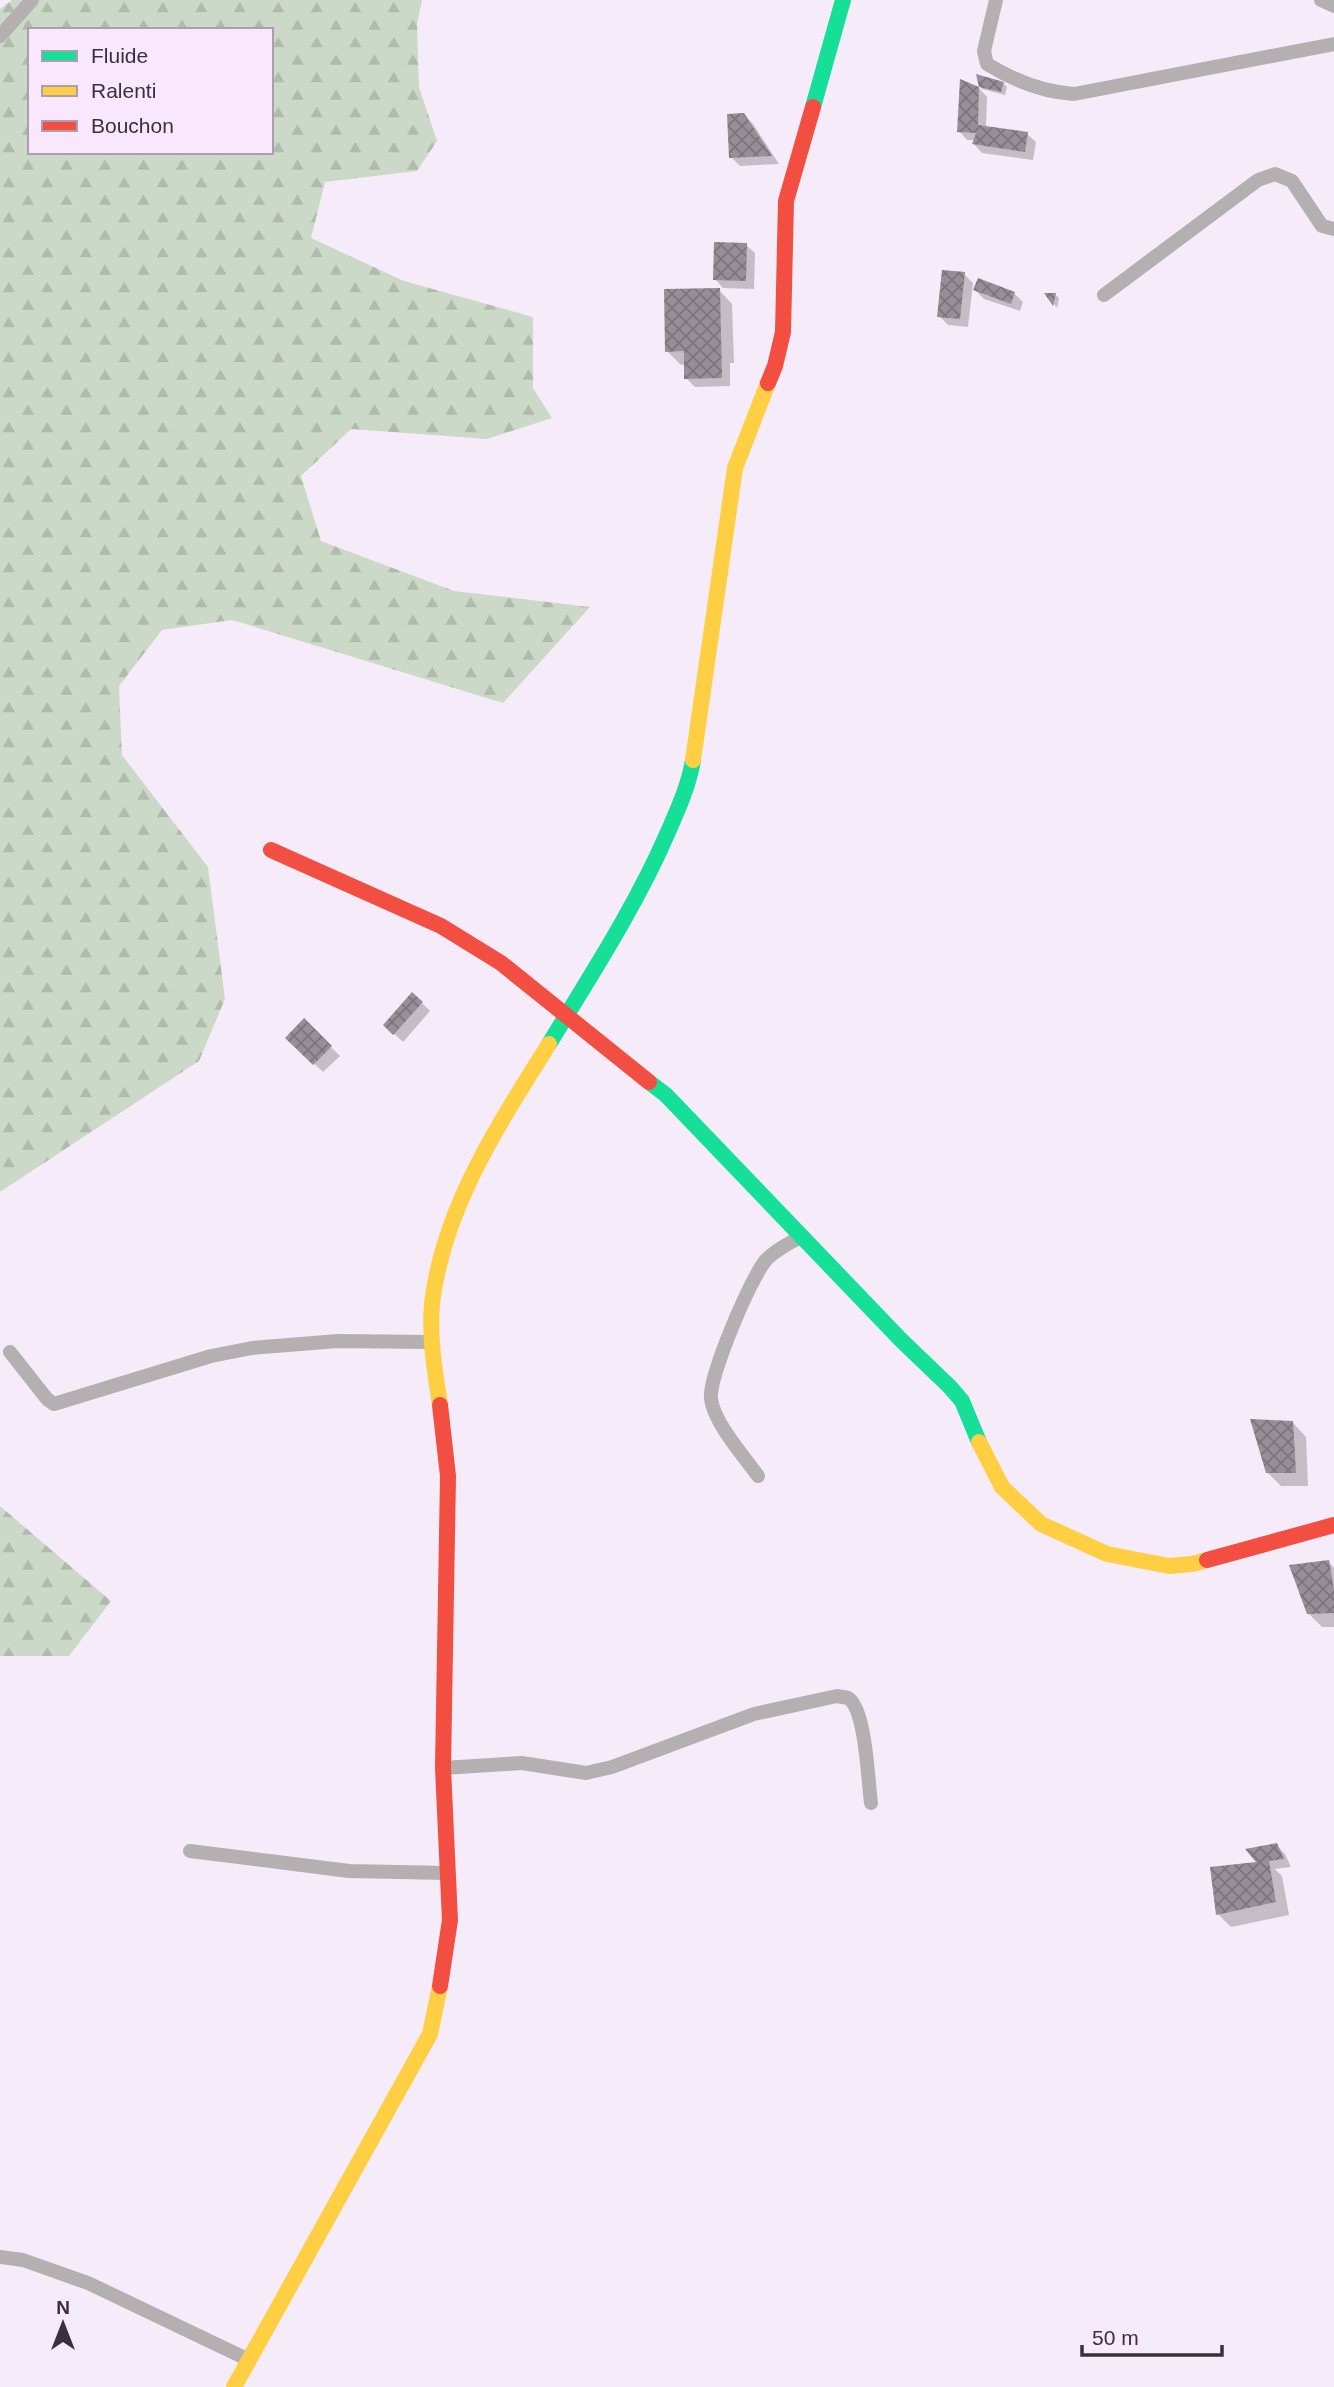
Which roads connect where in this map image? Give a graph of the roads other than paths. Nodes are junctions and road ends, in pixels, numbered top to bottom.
1 (32, 0) edge
2 (843, 0) edge
3 (996, 0) edge
4 (1321, 0) edge
5 (1334, 6) edge
6 (0, 36) edge
7 (1334, 44) edge
8 (1334, 229) edge
9 (1104, 295) dead end
10 (271, 850) dead end
11 (567, 1014) junction
12 (802, 1236) junction
13 (430, 1342) junction
14 (10, 1352) dead end
15 (758, 1476) dead end
16 (1334, 1525) edge
17 (443, 1768) junction
18 (871, 1803) dead end
19 (190, 1851) dead end
20 (448, 1873) junction
21 (0, 2258) edge
22 (247, 2359) junction
23 (234, 2387) edge

1 - 6 street
2 - 11 street
3 - 7 street
4 - 5 street
8 - 9 street
10 - 11 street
11 - 12 street
11 - 13 street
12 - 15 street
12 - 16 street
13 - 14 street
13 - 17 street
17 - 18 street
17 - 20 street
19 - 20 street
20 - 22 street
21 - 22 street
22 - 23 street

